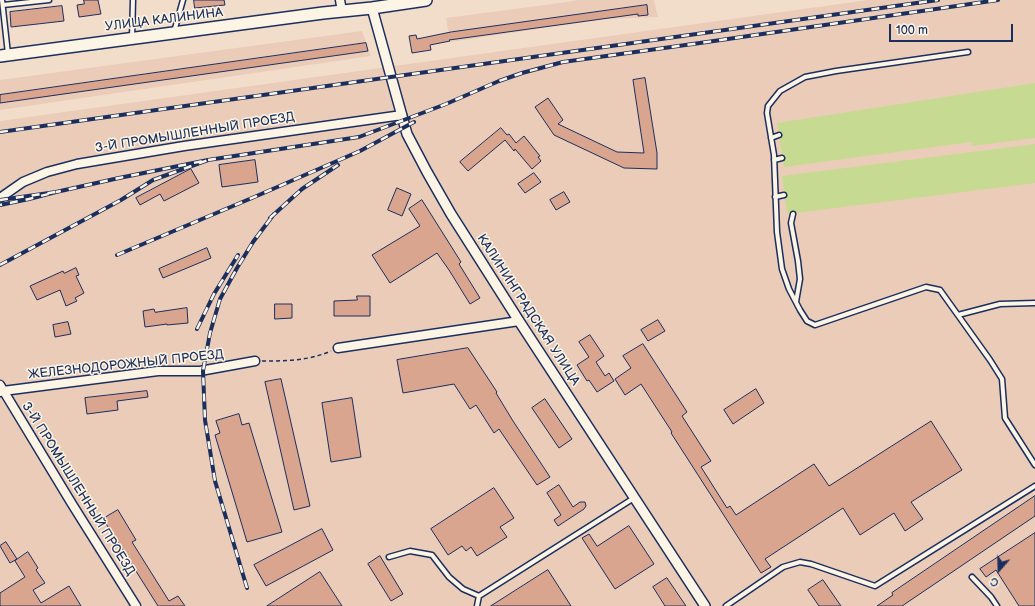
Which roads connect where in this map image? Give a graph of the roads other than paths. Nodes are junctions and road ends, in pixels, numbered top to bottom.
1 (2, 0) edge
2 (49, 0) edge
3 (133, 0) edge
4 (183, 0) edge
5 (340, 0) edge
6 (426, 0) edge
7 (3, 5) junction
8 (372, 8) junction
9 (342, 11) junction
10 (174, 33) junction
11 (132, 38) junction
12 (968, 52) dead end
13 (4, 55) edge
14 (402, 115) junction
15 (779, 136) dead end
16 (771, 138) junction
17 (782, 158) dead end
18 (774, 160) junction
19 (784, 195) dead end
20 (775, 197) junction
21 (0, 198) edge
22 (792, 214) dead end
23 (796, 302) junction
24 (1035, 303) edge
25 (958, 315) junction
26 (519, 321) junction
27 (338, 348) road end
28 (255, 362) road end
29 (1, 389) edge
30 (1035, 465) edge
31 (1035, 486) edge
32 (634, 498) junction
33 (389, 557) dead end
34 (972, 577) dead end
35 (479, 596) junction
36 (136, 606) edge
37 (477, 606) edge
38 (705, 606) edge
39 (726, 606) edge
40 (997, 606) edge

1 - 7 lane
2 - 7 lane
3 - 11 lane
4 - 10 lane
5 - 9 street
6 - 8 main road, УЛИЦА КАЛИНИНА
7 - 13 lane
8 - 9 main road, УЛИЦА КАЛИНИНА
8 - 14 street, КАЛИНИНГРАДСКАЯ УЛИЦА
9 - 10 main road, УЛИЦА КАЛИНИНА
10 - 11 main road, УЛИЦА КАЛИНИНА
11 - 13 main road, УЛИЦА КАЛИНИНА
12 - 16 lane
14 - 21 street, 3-Й ПРОМЫШЛЕННЫЙ ПРОЕЗД
14 - 26 street, КАЛИНИНГРАДСКАЯ УЛИЦА
15 - 16 lane
16 - 18 lane
17 - 18 lane
18 - 20 lane
19 - 20 lane
20 - 23 lane
22 - 23 lane
23 - 25 lane
24 - 25 lane
25 - 30 lane
26 - 27 street
26 - 32 street, КАЛИНИНГРАДСКАЯ УЛИЦА
28 - 29 street, ЖЕЛЕЗНОДОРОЖНЫЙ ПРОЕЗД
29 - 36 street, 3-Й ПРОМЫШЛЕННЫЙ ПРОЕЗД
31 - 39 lane
32 - 35 lane
32 - 38 street, КАЛИНИНГРАДСКАЯ УЛИЦА
33 - 35 lane
34 - 40 lane
35 - 37 lane

